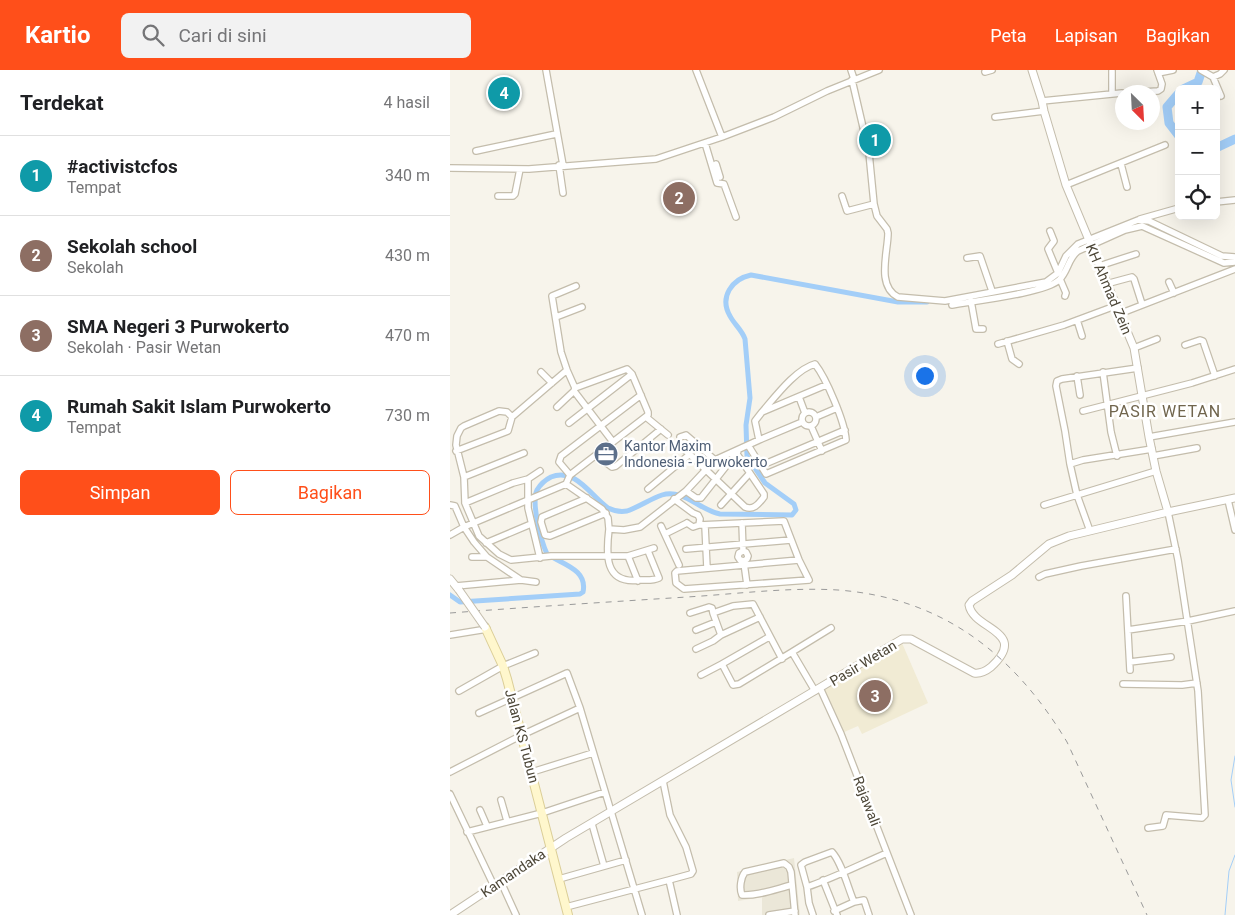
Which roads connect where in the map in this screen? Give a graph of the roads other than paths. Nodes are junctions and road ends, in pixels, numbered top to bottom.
1 (546, 70) edge
2 (696, 70) edge
3 (851, 70) edge
4 (880, 70) edge
5 (992, 70) edge
6 (1032, 70) edge
7 (1173, 70) edge
8 (1201, 70) edge
9 (1224, 70) edge
10 (1157, 71) edge
11 (985, 72) dead end
12 (1112, 72) dead end
13 (1211, 76) junction
14 (853, 80) junction
15 (1160, 90) edge
16 (1112, 94) junction
17 (1115, 94) edge
18 (1221, 96) dead end
19 (1042, 100) junction
20 (1044, 111) junction
21 (995, 117) dead end
22 (556, 134) junction
23 (722, 137) junction
24 (706, 142) junction
25 (1165, 145) dead end
26 (476, 151) dead end
27 (1121, 164) junction
28 (561, 165) junction
29 (450, 168) edge
30 (520, 169) junction
31 (720, 177) dead end
32 (1066, 185) junction
33 (1127, 187) dead end
34 (563, 193) dead end
35 (498, 196) dead end
36 (842, 196) dead end
37 (1235, 200) edge
38 (1220, 202) edge
39 (874, 204) junction
40 (1175, 209) edge
41 (736, 216) dead end
42 (1138, 220) junction
43 (1050, 231) dead end
44 (1104, 236) junction
45 (1089, 243) junction
46 (1136, 254) dead end
47 (967, 258) dead end
48 (1235, 258) edge
49 (1235, 262) edge
50 (1099, 266) junction
51 (1235, 269) edge
52 (1059, 276) junction
53 (1170, 282) dead end
54 (1106, 284) junction
55 (576, 286) dead end
56 (992, 291) junction
57 (1174, 293) junction
58 (1064, 296) dead end
59 (971, 299) junction
60 (1142, 304) junction
61 (952, 305) dead end
62 (1116, 306) junction
63 (582, 307) dead end
64 (1119, 314) junction
65 (556, 317) junction
66 (1077, 320) junction
67 (984, 329) dead end
68 (1082, 336) dead end
69 (1158, 339) dead end
70 (1007, 341) junction
71 (998, 344) dead end
72 (1185, 344) dead end
73 (1134, 348) junction
74 (1019, 364) dead end
75 (1138, 368) junction
76 (1235, 369) edge
77 (567, 370) junction
78 (541, 372) dead end
79 (1103, 372) junction
80 (632, 374) junction
81 (1077, 376) junction
82 (1215, 376) junction
83 (552, 383) junction
84 (826, 385) junction
85 (574, 390) junction
86 (641, 395) junction
87 (1080, 395) dead end
88 (1141, 396) junction
89 (799, 397) junction
90 (1108, 405) junction
91 (557, 407) dead end
92 (837, 408) junction
93 (587, 409) junction
94 (762, 412) junction
95 (1084, 412) dead end
96 (805, 413) junction
97 (512, 417) junction
98 (646, 417) junction
99 (816, 417) junction
100 (802, 422) junction
101 (1235, 422) edge
102 (570, 423) dead end
103 (600, 425) junction
104 (810, 426) junction
105 (661, 429) junction
106 (845, 430) junction
107 (668, 435) dead end
108 (680, 437) dead end
109 (1149, 437) junction
110 (759, 440) junction
111 (613, 442) junction
112 (818, 442) junction
113 (683, 448) dead end
114 (743, 448) junction
115 (1197, 448) dead end
116 (456, 451) junction
117 (822, 451) junction
118 (524, 452) dead end
119 (1152, 453) junction
120 (690, 454) junction
121 (596, 455) junction
122 (1116, 456) junction
123 (715, 460) junction
124 (1070, 464) junction
125 (760, 466) junction
126 (706, 470) junction
127 (540, 471) dead end
128 (1156, 471) junction
129 (750, 474) junction
130 (464, 476) junction
131 (528, 479) junction
132 (568, 479) junction
133 (716, 479) junction
134 (648, 489) dead end
135 (686, 491) junction
136 (731, 494) junction
137 (1078, 495) junction
138 (677, 497) junction
139 (587, 498) junction
140 (1232, 499) edge
141 (528, 500) junction
142 (465, 503) junction
143 (450, 505) edge
144 (722, 505) dead end
145 (1044, 505) dead end
146 (1168, 512) junction
147 (606, 513) junction
148 (693, 513) junction
149 (687, 523) junction
150 (742, 523) junction
151 (531, 524) junction
152 (469, 525) junction
153 (702, 525) junction
154 (661, 526) dead end
155 (609, 529) junction
156 (1235, 530) edge
157 (1090, 531) junction
158 (665, 534) junction
159 (450, 535) edge
160 (792, 540) junction
161 (486, 543) junction
162 (706, 547) junction
163 (743, 548) junction
164 (686, 549) dead end
165 (1176, 549) junction
166 (606, 555) junction
167 (628, 556) junction
168 (472, 557) dead end
169 (487, 557) junction
170 (541, 557) junction
171 (799, 560) junction
172 (744, 563) junction
173 (506, 564) junction
174 (679, 565) dead end
175 (707, 568) junction
176 (1039, 577) dead end
177 (450, 579) edge
178 (521, 580) junction
179 (638, 581) junction
180 (536, 582) dead end
181 (747, 585) junction
182 (458, 588) junction
183 (1126, 596) dead end
184 (1235, 611) edge
185 (690, 613) dead end
186 (713, 613) junction
187 (760, 617) junction
188 (716, 622) junction
189 (1188, 622) junction
190 (486, 628) junction
191 (831, 628) dead end
192 (696, 630) dead end
193 (1128, 630) junction
194 (450, 635) edge
195 (721, 635) junction
196 (769, 637) junction
197 (696, 649) dead end
198 (535, 652) dead end
199 (792, 652) junction
200 (1171, 657) dead end
201 (782, 659) junction
202 (1130, 662) junction
203 (722, 664) junction
204 (503, 666) junction
205 (1130, 670) dead end
206 (700, 676) dead end
207 (1197, 683) junction
208 (1123, 684) dead end
209 (818, 689) junction
210 (459, 690) dead end
211 (512, 698) junction
212 (580, 708) junction
213 (479, 714) dead end
214 (522, 735) junction
215 (593, 753) junction
216 (450, 772) edge
217 (532, 772) junction
218 (663, 781) junction
219 (605, 792) junction
220 (450, 794) edge
221 (501, 800) dead end
222 (480, 810) dead end
223 (611, 812) junction
224 (542, 813) junction
225 (507, 821) junction
226 (592, 824) junction
227 (488, 826) junction
228 (1148, 828) dead end
229 (467, 832) junction
230 (551, 848) junction
231 (887, 853) junction
232 (626, 860) junction
233 (604, 866) junction
234 (842, 872) junction
235 (559, 879) junction
236 (669, 880) junction
237 (823, 880) junction
238 (497, 884) junction
239 (792, 885) junction
240 (807, 886) junction
241 (634, 889) junction
242 (854, 902) junction
243 (567, 911) edge
244 (795, 913) edge
245 (836, 913) edge
246 (450, 915) edge
247 (516, 915) edge
248 (642, 915) edge
249 (677, 915) edge
250 (769, 915) edge
251 (813, 915) edge
252 (870, 915) edge
253 (911, 915) edge

1 - 22 street
2 - 23 street
3 - 14 street
4 - 14 street
5 - 11 street
6 - 19 street, KH Ahmad Zein
7 - 10 street
8 - 13 street
9 - 13 street
10 - 15 street
12 - 16 street
13 - 18 street
14 - 23 street
14 - 39 street
16 - 17 street
16 - 19 street
19 - 20 street, KH Ahmad Zein
20 - 21 street
20 - 32 street, KH Ahmad Zein
22 - 26 street
22 - 28 street
23 - 24 street
24 - 28 street
24 - 31 street
24 - 41 street
25 - 27 street
27 - 32 street
27 - 33 street
28 - 30 street
28 - 34 street
29 - 30 street
30 - 35 street
32 - 45 street, KH Ahmad Zein
36 - 39 street
37 - 38 street
39 - 59 street
40 - 42 street
42 - 44 street
42 - 48 street
43 - 52 street
44 - 45 street
44 - 49 street
45 - 50 street, KH Ahmad Zein
45 - 52 street
46 - 50 street
47 - 56 street
50 - 54 street, KH Ahmad Zein
51 - 57 street
52 - 56 street
52 - 58 street
52 - 59 street
53 - 57 street
54 - 60 street
54 - 62 street, KH Ahmad Zein
55 - 65 street
56 - 59 street
57 - 60 street
59 - 61 street
59 - 67 street
60 - 64 street
62 - 64 street, KH Ahmad Zein
62 - 66 street
63 - 65 street
64 - 73 street, KH Ahmad Zein
65 - 77 street
66 - 68 street
66 - 70 street
69 - 73 street
70 - 71 street
70 - 74 street
72 - 82 street
73 - 75 street, KH Ahmad Zein
75 - 79 street
75 - 88 street, KH Ahmad Zein
76 - 82 street
77 - 83 street
77 - 85 street
78 - 83 street
79 - 81 street
79 - 90 street
80 - 85 street
80 - 86 street
80 - 93 street
81 - 87 street
81 - 124 street
82 - 88 street
83 - 97 street
84 - 89 street
84 - 92 street
84 - 94 street
85 - 91 street
85 - 93 street
86 - 98 street
86 - 103 street
88 - 90 street
88 - 109 street, KH Ahmad Zein
89 - 94 street
89 - 96 street
90 - 95 street
90 - 122 street
92 - 99 street
92 - 106 street
93 - 102 street
93 - 103 street
94 - 110 street
96 - 99 street
96 - 100 street
97 - 116 street
97 - 116 street
98 - 105 street
98 - 111 street
99 - 104 street
100 - 104 street
100 - 110 street
101 - 109 street
103 - 111 street
103 - 132 street
104 - 112 street
105 - 107 street
105 - 121 street
106 - 112 street
106 - 117 street
108 - 123 street
109 - 119 street, KH Ahmad Zein
110 - 114 street
111 - 121 street
112 - 117 street
112 - 125 street
113 - 120 street
114 - 123 street
114 - 125 street
114 - 129 street
114 - 133 street
115 - 119 street
116 - 130 street
117 - 125 street
118 - 130 street
119 - 122 street
119 - 128 street, KH Ahmad Zein
120 - 126 street
120 - 134 street
121 - 132 street
122 - 124 street
123 - 126 street
124 - 137 street
126 - 133 street
126 - 135 street
127 - 131 street
128 - 137 street
128 - 146 street, KH Ahmad Zein
129 - 136 street
129 - 136 street
130 - 142 street
131 - 141 street
131 - 142 street
132 - 139 street
132 - 141 street
133 - 135 street
133 - 136 street
135 - 138 street
136 - 144 street
137 - 145 street
137 - 157 street
138 - 148 street
138 - 155 street
139 - 147 street
139 - 147 street
140 - 146 street, Pasir Wetan
140 - 156 street
141 - 151 street
141 - 152 street
142 - 152 street
143 - 152 street
146 - 157 street, Pasir Wetan
146 - 165 street
147 - 155 street
148 - 149 street
148 - 153 street
149 - 153 street
149 - 158 street
150 - 153 street
150 - 160 street
150 - 163 street
151 - 161 street
151 - 170 street
152 - 159 street
152 - 161 street
152 - 169 street
153 - 162 street
154 - 158 street
155 - 166 street
157 - 209 street, Pasir Wetan
158 - 174 street
160 - 163 street
160 - 171 street
161 - 173 street
162 - 163 street
162 - 164 street
162 - 175 street
163 - 172 street
165 - 176 street
165 - 189 street
166 - 167 street
166 - 170 street
166 - 179 street
167 - 179 street
167 - 179 street
168 - 169 street
169 - 173 street
170 - 173 street
171 - 172 street
171 - 181 street
172 - 175 street
172 - 181 street
173 - 178 street
175 - 181 street
177 - 182 street
178 - 180 street
178 - 182 street
182 - 190 street, bridge
183 - 193 street
184 - 189 street
185 - 186 street
186 - 187 street
186 - 188 street
187 - 195 street
187 - 196 street
188 - 192 street
188 - 195 street
189 - 193 street
189 - 207 street
190 - 194 street
190 - 204 main road, Jalan KS Tubun
191 - 199 street
193 - 202 street
195 - 197 street
196 - 201 street
196 - 203 street
198 - 204 street
199 - 201 street
199 - 209 street, Rajawali
200 - 202 street
201 - 203 street
202 - 205 street
203 - 206 street
204 - 210 street
204 - 211 main road, Jalan KS Tubun
207 - 208 street
207 - 228 street
209 - 218 street, Pasir Wetan
209 - 231 street, Rajawali
211 - 212 street
211 - 213 street
211 - 214 main road, Jalan KS Tubun
212 - 214 street
212 - 215 street
214 - 216 street
214 - 217 main road, Jalan KS Tubun
215 - 217 street
215 - 219 street
217 - 224 main road, Jalan KS Tubun
218 - 223 street, Pasir Wetan
218 - 236 street
219 - 223 street
219 - 224 street
220 - 229 street
221 - 225 street
222 - 227 street
223 - 226 street, Pasir Wetan
223 - 232 street
224 - 225 street
224 - 230 main road, Jalan KS Tubun
225 - 227 street
226 - 230 street, Pasir Wetan
226 - 233 street
227 - 229 street
229 - 238 street
230 - 235 main road, Jalan KS Tubun
230 - 238 street, Kamandaka
231 - 234 street
231 - 253 street, Rajawali
232 - 233 street
232 - 241 street
233 - 235 street
234 - 237 street
234 - 240 street
234 - 242 street
235 - 243 main road, Jalan KS Tubun
236 - 241 street
236 - 249 street
237 - 240 street
237 - 245 street
238 - 246 street, Kamandaka
238 - 247 street
239 - 239 street
239 - 244 street
240 - 251 street
241 - 243 street
241 - 248 street
242 - 245 street
242 - 252 street
244 - 250 street

